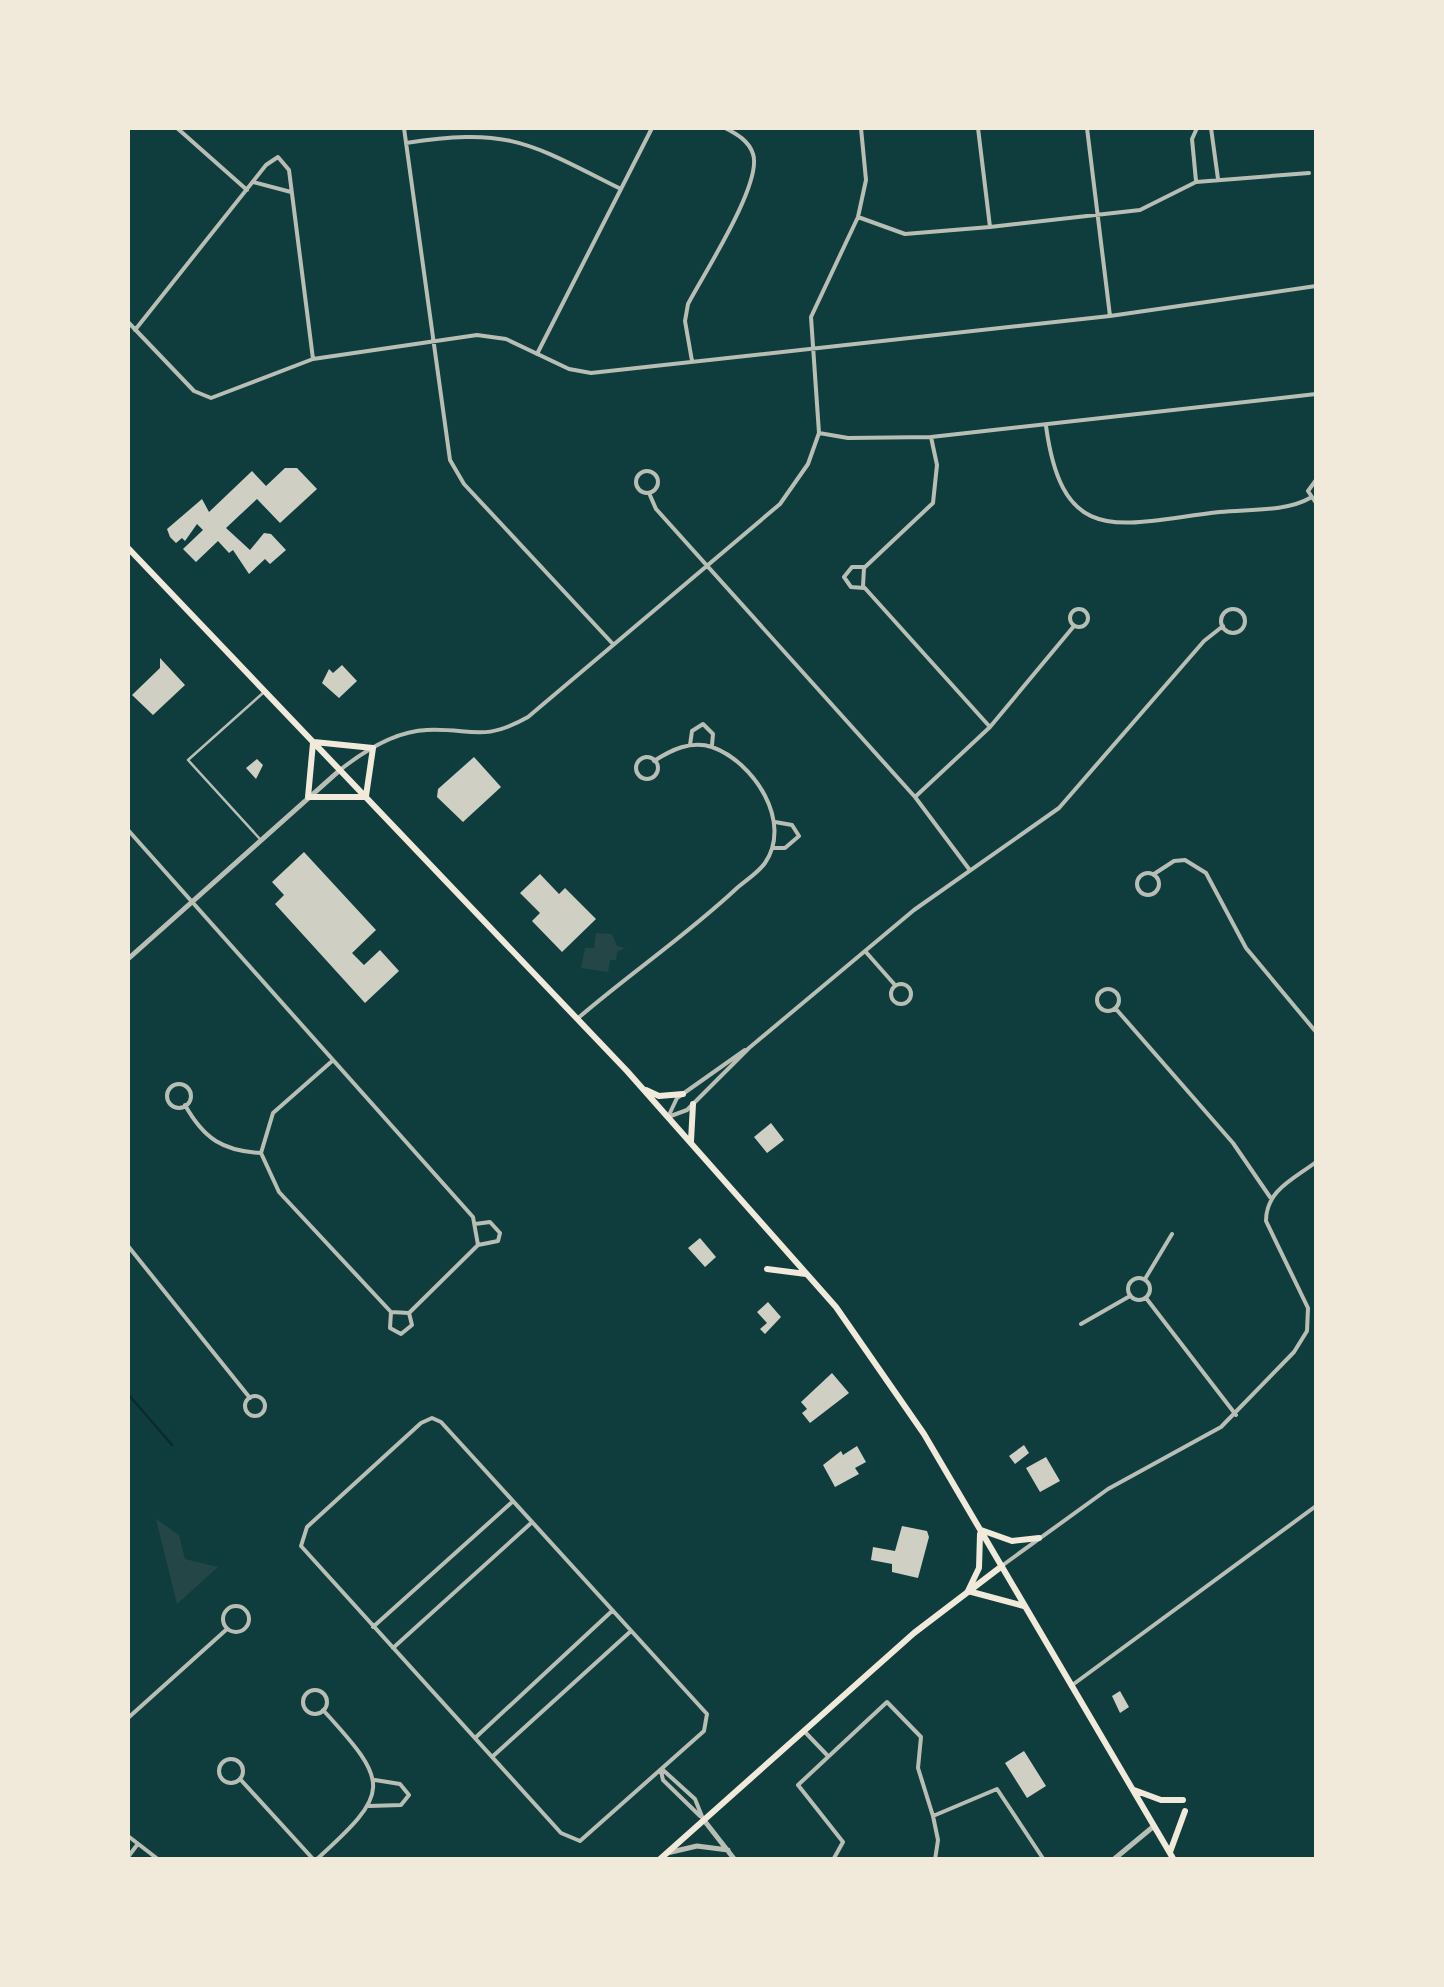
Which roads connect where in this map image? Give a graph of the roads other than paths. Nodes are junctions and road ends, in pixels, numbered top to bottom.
1 (176, 128) edge
2 (404, 128) edge
3 (652, 128) edge
4 (726, 128) edge
5 (861, 128) edge
6 (978, 128) edge
7 (1087, 128) edge
8 (1197, 128) edge
9 (1211, 128) edge
10 (406, 143) junction
11 (1310, 173) dead end
12 (1218, 179) junction
13 (253, 182) junction
14 (1196, 182) junction
15 (621, 189) junction
16 (247, 190) junction
17 (291, 192) junction
18 (1098, 215) junction
19 (858, 217) junction
20 (990, 226) junction
21 (1316, 286) edge
22 (1110, 316) junction
23 (128, 322) edge
24 (135, 330) junction
25 (434, 339) junction
26 (814, 350) junction
27 (537, 354) junction
28 (313, 358) junction
29 (692, 361) junction
30 (1316, 394) edge
31 (1046, 425) junction
32 (820, 433) junction
33 (931, 437) junction
34 (1316, 480) edge
35 (649, 492) junction
36 (1310, 498) junction
37 (1316, 502) edge
38 (129, 551) edge
39 (707, 566) junction
40 (865, 567) junction
41 (864, 588) junction
42 (1074, 626) dead end
43 (1223, 626) junction
44 (613, 644) junction
45 (265, 691) junction
46 (990, 727) junction
47 (313, 741) junction
48 (690, 745) junction
49 (712, 747) junction
50 (373, 748) junction
51 (654, 760) junction
52 (340, 770) junction
53 (915, 796) junction
54 (308, 797) junction
55 (366, 797) junction
56 (775, 822) junction
57 (128, 830) edge
58 (260, 839) junction
59 (773, 848) junction
60 (970, 870) junction
61 (1154, 874) junction
62 (192, 900) junction
63 (865, 951) junction
64 (128, 959) edge
65 (896, 986) dead end
66 (1116, 1009) junction
67 (577, 1019) junction
68 (1316, 1032) edge
69 (750, 1048) junction
70 (331, 1062) junction
71 (642, 1088) junction
72 (683, 1094) junction
73 (693, 1104) junction
74 (185, 1105) junction
75 (668, 1117) junction
76 (691, 1142) junction
77 (261, 1153) junction
78 (1316, 1162) edge
79 (1270, 1197) junction
80 (475, 1224) junction
81 (1172, 1234) dead end
82 (478, 1245) junction
83 (128, 1246) edge
84 (766, 1269) dead end
85 (808, 1274) junction
86 (1145, 1279) junction
87 (1130, 1296) junction
88 (1146, 1298) junction
89 (391, 1312) junction
90 (409, 1313) junction
91 (1081, 1324) dead end
92 (250, 1398) dead end
93 (1236, 1415) junction
94 (512, 1501) junction
95 (1316, 1506) edge
96 (532, 1522) junction
97 (980, 1530) junction
98 (1039, 1538) junction
99 (1002, 1566) junction
100 (968, 1591) junction
101 (1025, 1606) junction
102 (612, 1611) junction
103 (373, 1627) junction
104 (227, 1629) junction
105 (632, 1631) junction
106 (393, 1648) junction
107 (1071, 1686) junction
108 (323, 1710) junction
109 (128, 1718) edge
110 (804, 1731) junction
111 (474, 1738) junction
112 (827, 1754) junction
113 (492, 1757) junction
114 (661, 1769) junction
115 (240, 1780) junction
116 (375, 1780) junction
117 (1133, 1790) junction
118 (1183, 1800) dead end
119 (369, 1806) junction
120 (1185, 1811) dead end
121 (934, 1816) junction
122 (703, 1819) junction
123 (1154, 1826) junction
124 (128, 1836) edge
125 (137, 1845) junction
126 (728, 1850) junction
127 (662, 1856) edge
128 (1172, 1856) edge
129 (128, 1857) edge
130 (159, 1860) edge
131 (315, 1860) edge
132 (736, 1860) edge
133 (834, 1860) edge
134 (935, 1860) edge
135 (1044, 1860) edge
136 (1113, 1860) edge

1 - 16 street
2 - 10 street
3 - 15 street
4 - 29 street
5 - 19 street
6 - 20 street
7 - 18 street
8 - 14 street
9 - 12 street
10 - 15 street
10 - 25 street
11 - 12 street
12 - 14 street
13 - 16 street
13 - 17 street
13 - 17 street
14 - 18 street
15 - 27 street
16 - 24 street
17 - 28 street
18 - 20 street
18 - 22 street
19 - 20 street
19 - 26 street
21 - 22 street
22 - 26 street
23 - 24 street
24 - 28 street
25 - 27 street
25 - 28 street
25 - 44 street
26 - 29 street
26 - 32 street
27 - 29 street
30 - 31 street
31 - 33 street
31 - 36 street
32 - 33 street
32 - 39 street
33 - 40 street
34 - 36 street
35 - 35 street
35 - 39 street
36 - 37 street
38 - 45 main road
39 - 44 street
39 - 53 street
40 - 41 street
40 - 41 street
41 - 46 street
42 - 46 street
43 - 43 street
43 - 60 street
44 - 50 street
45 - 47 main road
45 - 58 lane
46 - 53 street
47 - 50 main road
47 - 52 main road
47 - 54 main road
48 - 49 street
48 - 49 street
48 - 51 street
49 - 56 street
50 - 52 street
50 - 55 main road
51 - 51 street
52 - 54 street
52 - 55 main road
53 - 60 street
54 - 55 main road
54 - 58 street
55 - 67 main road
56 - 59 street
56 - 59 street
57 - 62 street
58 - 62 street
59 - 67 street
60 - 63 street
61 - 61 street
61 - 68 street
62 - 64 street
62 - 70 street
63 - 65 street
63 - 69 street
66 - 66 street
66 - 79 street
67 - 71 main road
69 - 72 street
69 - 73 street
70 - 77 street
70 - 80 street
71 - 72 main road
71 - 75 main road
72 - 75 street
73 - 75 street
73 - 76 main road
74 - 74 street
74 - 77 street
75 - 76 main road
76 - 85 main road
77 - 89 street
78 - 79 street
79 - 93 street
80 - 82 street
80 - 82 street
81 - 86 street
82 - 90 street
83 - 92 street
84 - 85 main road
85 - 97 main road
86 - 87 street
86 - 88 street
87 - 88 street
87 - 91 street
88 - 93 street
89 - 90 street
89 - 90 street
93 - 98 street
94 - 96 street
94 - 103 street
94 - 103 street
95 - 107 street
96 - 102 street
96 - 106 street
97 - 98 main road
97 - 99 main road
97 - 100 main road
98 - 99 street
99 - 100 main road
99 - 101 main road
100 - 101 main road
100 - 110 main road
101 - 107 main road
102 - 105 street
102 - 111 street
103 - 106 street
104 - 104 street
104 - 109 street
105 - 113 street
105 - 114 street
106 - 111 street
107 - 117 main road
108 - 108 street
108 - 116 street
110 - 112 street
110 - 122 main road
111 - 113 street
112 - 121 street
112 - 133 street
113 - 114 street
114 - 122 street
114 - 122 street
115 - 115 street
115 - 131 street
116 - 119 street
116 - 119 street
117 - 118 main road
117 - 123 main road
119 - 131 street
120 - 128 main road
121 - 134 street
121 - 135 street
122 - 126 street
122 - 127 main road
123 - 128 main road
123 - 136 street
124 - 125 street
125 - 129 street
125 - 130 street
126 - 127 street
126 - 132 street

